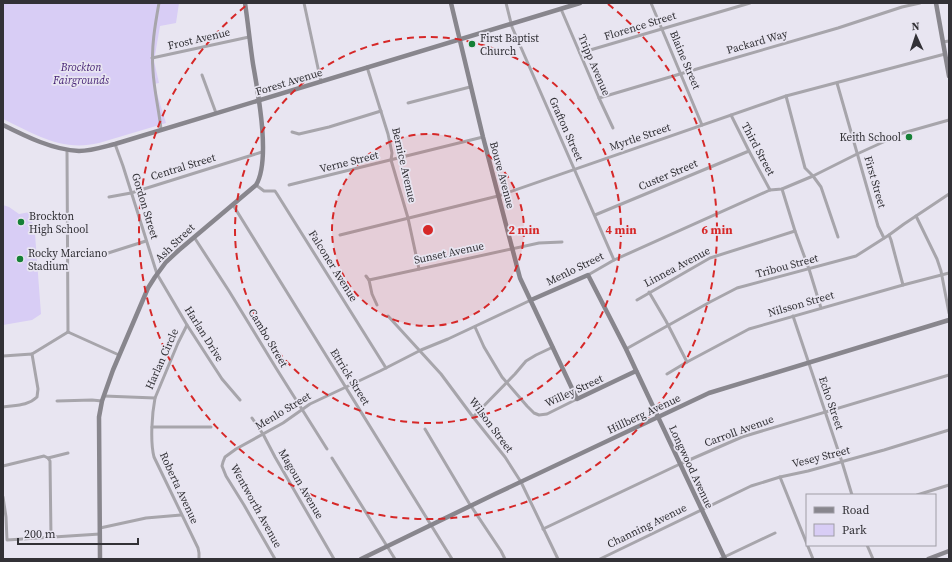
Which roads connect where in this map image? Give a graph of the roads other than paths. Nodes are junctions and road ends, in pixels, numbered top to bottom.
1 (159, 3) edge
2 (245, 3) edge
3 (304, 3) edge
4 (451, 3) edge
5 (506, 3) edge
6 (580, 3) edge
7 (651, 3) edge
8 (750, 3) edge
9 (920, 3) edge
10 (936, 3) edge
11 (574, 4) edge
12 (561, 9) junction
13 (511, 24) junction
14 (662, 29) junction
15 (249, 37) junction
16 (459, 40) junction
17 (949, 41) edge
18 (943, 42) junction
19 (580, 54) junction
20 (945, 54) junction
21 (152, 58) junction
22 (367, 67) junction
23 (681, 74) junction
24 (202, 75) dead end
25 (949, 76) edge
26 (321, 82) junction
27 (837, 83) junction
28 (470, 87) junction
29 (786, 96) junction
30 (599, 98) junction
31 (259, 100) junction
32 (408, 102) dead end
33 (380, 111) junction
34 (216, 113) junction
35 (731, 115) junction
36 (949, 120) edge
37 (3, 125) edge
38 (702, 125) junction
39 (613, 128) dead end
40 (161, 129) junction
41 (292, 132) dead end
42 (483, 137) junction
43 (115, 144) junction
44 (67, 150) junction
45 (749, 151) junction
46 (262, 152) junction
47 (857, 154) junction
48 (391, 160) junction
49 (574, 170) junction
50 (813, 176) junction
51 (256, 185) junction
52 (289, 186) dead end
53 (782, 189) junction
54 (770, 190) junction
55 (131, 193) junction
56 (949, 194) edge
57 (498, 196) junction
58 (109, 198) dead end
59 (233, 205) junction
60 (595, 215) junction
61 (916, 216) junction
62 (408, 218) junction
63 (795, 231) junction
64 (889, 235) junction
65 (340, 236) dead end
66 (194, 237) junction
67 (838, 237) dead end
68 (884, 238) junction
69 (146, 241) junction
70 (562, 242) dead end
71 (512, 249) junction
72 (105, 254) dead end
73 (614, 260) junction
74 (419, 269) junction
75 (809, 269) junction
76 (949, 273) edge
77 (157, 274) junction
78 (588, 275) junction
79 (942, 275) junction
80 (366, 276) dead end
81 (369, 280) junction
82 (903, 285) junction
83 (649, 292) junction
84 (531, 300) junction
85 (637, 300) dead end
86 (377, 305) dead end
87 (821, 308) junction
88 (949, 313) edge
89 (388, 316) dead end
90 (793, 316) junction
91 (949, 320) edge
92 (187, 325) junction
93 (668, 326) junction
94 (475, 327) junction
95 (68, 332) junction
96 (553, 347) junction
97 (626, 349) junction
98 (421, 350) junction
99 (32, 354) junction
100 (119, 355) junction
101 (3, 356) edge
102 (687, 362) junction
103 (808, 362) junction
104 (386, 368) junction
105 (636, 371) junction
106 (667, 374) dead end
107 (949, 375) edge
108 (507, 383) junction
109 (346, 387) junction
110 (155, 398) junction
111 (103, 399) junction
112 (577, 399) junction
113 (240, 400) dead end
114 (57, 401) dead end
115 (3, 407) edge
116 (302, 409) junction
117 (825, 412) junction
118 (473, 417) junction
119 (658, 417) junction
120 (252, 418) dead end
121 (152, 427) junction
122 (211, 427) dead end
123 (425, 429) dead end
124 (949, 430) edge
125 (263, 434) junction
126 (327, 448) dead end
127 (68, 453) dead end
128 (48, 458) junction
129 (332, 458) dead end
130 (223, 462) joint
131 (842, 462) junction
132 (680, 464) junction
133 (3, 466) edge
134 (780, 477) junction
135 (522, 482) junction
136 (949, 485) edge
137 (852, 494) edge
138 (920, 494) edge
139 (3, 497) edge
140 (471, 506) junction
141 (701, 510) junction
142 (182, 515) junction
143 (432, 525) junction
144 (100, 528) junction
145 (544, 529) junction
146 (775, 533) dead end
147 (100, 534) junction
148 (51, 537) junction
149 (806, 544) edge
150 (388, 546) junction
151 (807, 546) edge
152 (867, 546) edge
153 (949, 551) edge
154 (723, 558) edge
155 (100, 559) edge
156 (199, 559) edge
157 (275, 559) edge
158 (334, 559) edge
159 (361, 559) edge
160 (395, 559) edge
161 (452, 559) edge
162 (505, 559) edge
163 (558, 559) edge
164 (600, 559) edge
165 (812, 559) edge
166 (873, 559) edge
167 (928, 559) edge

1 - 21 street
2 - 15 street
3 - 26 street
4 - 16 street, Bouve Avenue
5 - 13 street, Grafton Street
6 - 11 street, Forest Avenue
7 - 14 street, Blaine Street
8 - 14 street, Florence Street
9 - 23 street, Packard Way
10 - 18 street
11 - 12 street, Forest Avenue
12 - 13 street, Forest Avenue
12 - 19 street, Tripp Avenue
13 - 16 street, Forest Avenue
13 - 49 street, Grafton Street
14 - 19 street, Florence Street
14 - 23 street, Blaine Street
15 - 21 street, Frost Avenue
15 - 31 street
16 - 22 street, Forest Avenue
16 - 28 street, Bouve Avenue
17 - 18 street
18 - 20 street
19 - 30 street, Tripp Avenue
20 - 25 street
20 - 27 street, Myrtle Street
21 - 40 street
22 - 26 street, Forest Avenue
22 - 33 street, Bernice Avenue
23 - 30 street, Packard Way
23 - 38 street, Blaine Street
24 - 34 street
26 - 31 street, Forest Avenue
27 - 29 street, Myrtle Street
27 - 47 street, First Street
28 - 32 street
28 - 42 street, Bouve Avenue
29 - 35 street, Myrtle Street
29 - 50 street
30 - 39 street, Tripp Avenue
31 - 34 street, Forest Avenue
31 - 46 street
33 - 41 street
33 - 48 street, Bernice Avenue
34 - 40 street, Forest Avenue
35 - 38 street, Myrtle Street
35 - 45 street, Third Street
36 - 47 street, Menlo Street
37 - 44 street, Forest Avenue
38 - 49 street, Myrtle Street
40 - 43 street, Forest Avenue
42 - 48 street, Verne Street
42 - 57 street, Bouve Avenue
43 - 44 street, Forest Avenue
43 - 55 street, Gordon Street
44 - 95 street
45 - 54 street, Third Street
45 - 60 street, Custer Street
46 - 51 street
46 - 55 street, Central Street
47 - 50 street, Menlo Street
47 - 68 street, First Street
48 - 52 street, Verne Street
48 - 62 street, Bernice Avenue
49 - 57 street, Myrtle Street
49 - 60 street, Grafton Street
50 - 53 street, Menlo Street
50 - 67 street
51 - 59 street, Ash Street
51 - 104 street, Falconer Avenue
53 - 54 street, Menlo Street
53 - 63 street
54 - 73 street, Menlo Street
55 - 58 street, Central Street
55 - 69 street, Gordon Street
56 - 61 street, Tribou Street
57 - 62 street, Myrtle Street
57 - 71 street, Bouve Avenue
59 - 66 street, Ash Street
59 - 109 street, Ettrick Street
60 - 73 street, Grafton Street
61 - 64 street, Tribou Street
61 - 79 street
62 - 65 street, Myrtle Street
62 - 74 street, Bernice Avenue
63 - 75 street
63 - 83 street, Linnea Avenue
64 - 68 street, Tribou Street
64 - 82 street
66 - 77 street, Ash Street
66 - 116 street, Cambo Street
68 - 75 street, Tribou Street
69 - 72 street
69 - 77 street, Gordon Street
70 - 71 street, Sunset Avenue
71 - 74 street, Sunset Avenue
71 - 84 street, Bouve Avenue
73 - 78 street, Menlo Street
74 - 81 street, Sunset Avenue
75 - 87 street
75 - 93 street, Tribou Street
76 - 79 street, Nilsson Street
77 - 92 street, Harlan Drive
77 - 100 street, Ash Street
78 - 84 street, Menlo Street
78 - 97 street, Longwood Avenue
79 - 82 street, Nilsson Street
79 - 88 street
80 - 81 street
81 - 86 street
82 - 87 street, Nilsson Street
83 - 85 street, Linnea Avenue
83 - 93 street
84 - 94 street, Menlo Street
84 - 96 street, Bouve Avenue
87 - 90 street, Nilsson Street
89 - 98 street, Wilson Street
90 - 102 street, Nilsson Street
90 - 103 street, Echo Street
91 - 103 street, Hillberg Avenue
92 - 110 street, Harlan Circle
92 - 113 street, Harlan Drive
93 - 97 street, Tribou Street
93 - 102 street
94 - 98 street, Menlo Street
94 - 108 street
95 - 99 street
95 - 100 street
96 - 108 street
96 - 112 street, Bouve Avenue
97 - 105 street, Longwood Avenue
98 - 104 street, Menlo Street
98 - 118 street, Wilson Street
99 - 101 street
99 - 115 street
100 - 111 street, Ash Street
102 - 106 street, Nilsson Street
103 - 117 street, Echo Street
103 - 119 street, Hillberg Avenue
104 - 109 street, Menlo Street
105 - 112 street, Willey Street
105 - 119 street, Longwood Avenue
107 - 117 street, Carroll Avenue
108 - 112 street, Willey Street
108 - 118 street
109 - 116 street, Menlo Street
109 - 143 street, Ettrick Street
110 - 111 street, Harlan Circle
110 - 121 street, Roberta Avenue
111 - 114 street, Harlan Circle
111 - 144 street, Ash Street
116 - 125 street, Menlo Street
116 - 126 street, Cambo Street
117 - 131 street, Echo Street
117 - 132 street, Carroll Avenue
118 - 135 street, Wilson Street
119 - 132 street, Longwood Avenue
119 - 135 street, Hillberg Avenue
120 - 125 street, Magoun Avenue
121 - 122 street
121 - 142 street, Roberta Avenue
123 - 140 street
124 - 131 street, Vesey Street
125 - 130 street, Menlo Street
125 - 158 street, Magoun Avenue
127 - 128 street
128 - 133 street
128 - 148 street
129 - 150 street
130 - 157 street, Wentworth Avenue
131 - 134 street, Vesey Street
131 - 137 street, Echo Street
132 - 141 street, Longwood Avenue
132 - 145 street, Carroll Avenue
134 - 141 street, Vesey Street
134 - 149 street
135 - 140 street, Hillberg Avenue
135 - 145 street, Wilson Street
136 - 138 street
139 - 148 street
140 - 143 street, Hillberg Avenue
140 - 162 street
141 - 154 street, Longwood Avenue
141 - 164 street, Channing Avenue
142 - 144 street
142 - 156 street, Roberta Avenue
143 - 150 street, Hillberg Avenue
143 - 161 street, Ettrick Street
144 - 147 street, Ash Street
145 - 163 street, Wilson Street
146 - 154 street
147 - 148 street
147 - 155 street, Ash Street
150 - 159 street, Hillberg Avenue
150 - 160 street
151 - 165 street
152 - 166 street
153 - 167 street

